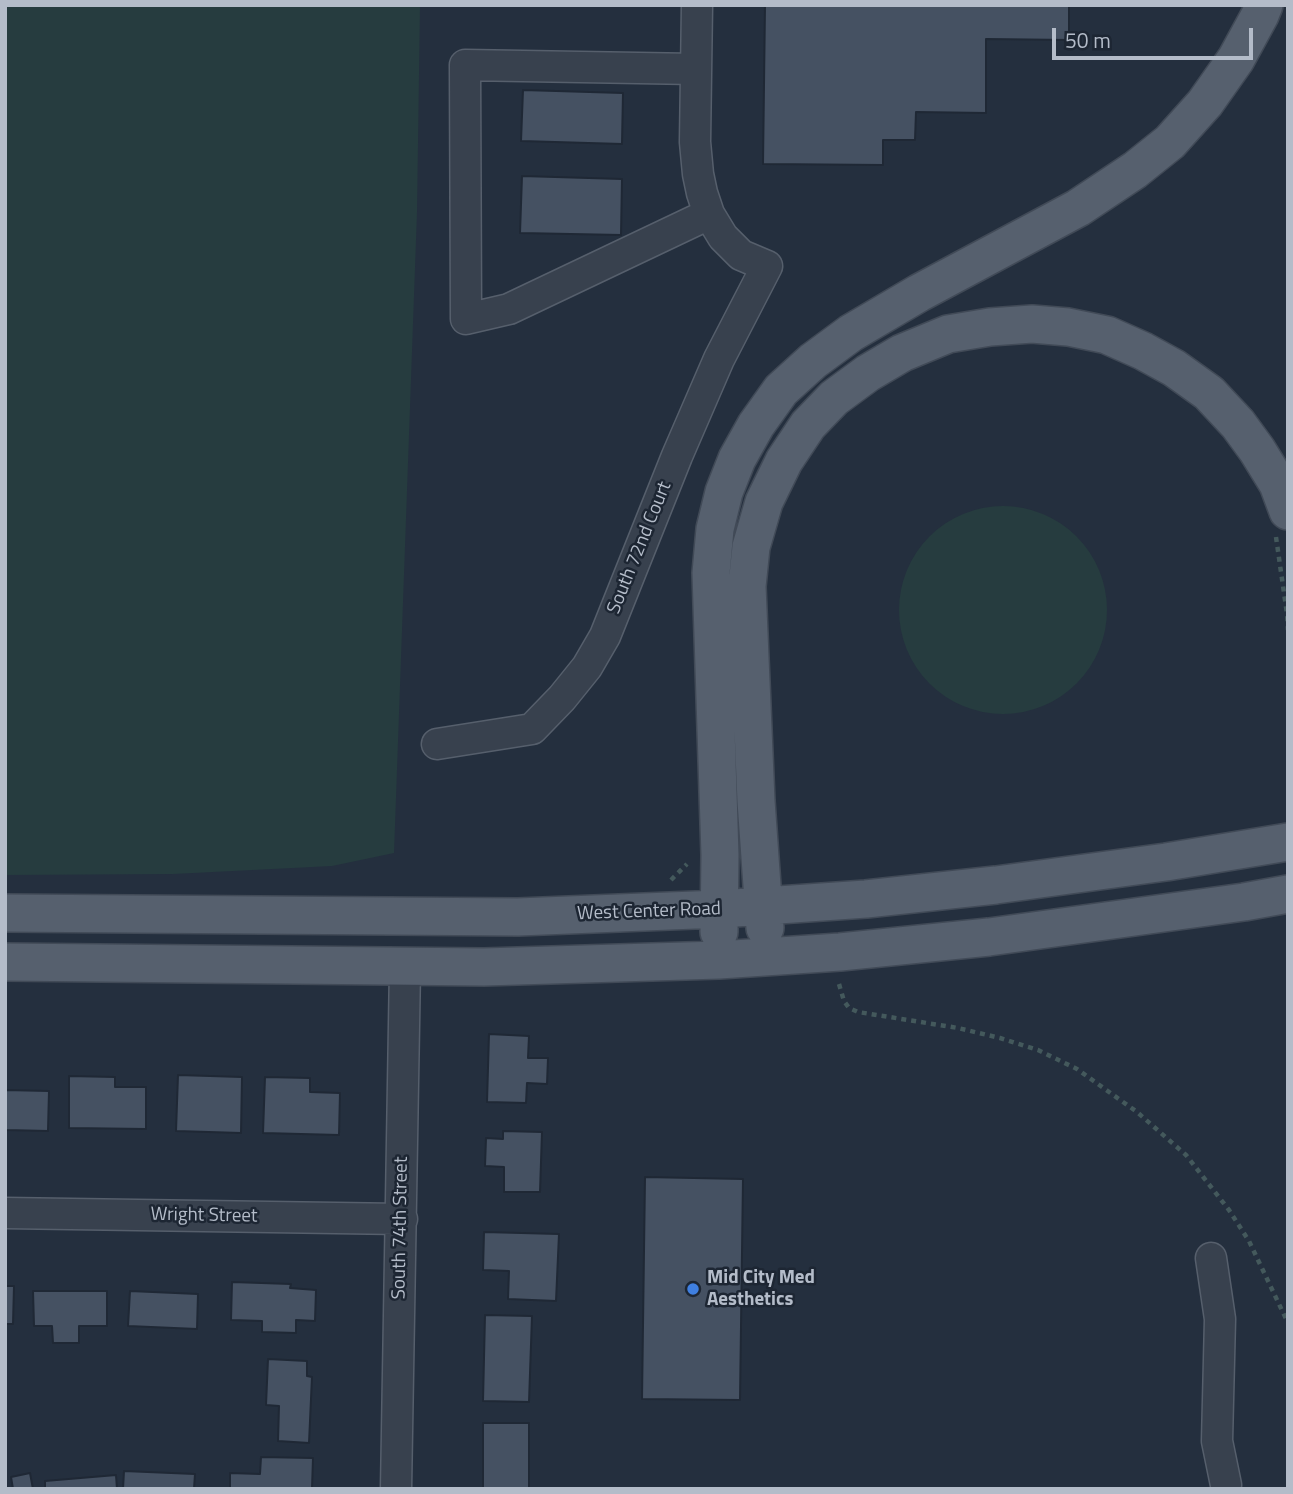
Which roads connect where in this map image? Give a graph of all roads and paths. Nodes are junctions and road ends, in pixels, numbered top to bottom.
1 (697, 5) edge
2 (1264, 5) edge
3 (696, 69) junction
4 (709, 214) junction
5 (1281, 521) edge
6 (1288, 630) edge
7 (437, 744) dead end
8 (1288, 842) edge
9 (1288, 894) edge
10 (763, 906) junction
11 (720, 909) junction
12 (5, 913) edge
13 (768, 957) junction
14 (719, 960) junction
15 (5, 962) edge
16 (405, 967) junction
17 (839, 976) dead end
18 (5, 1213) edge
19 (402, 1219) junction
20 (1211, 1258) dead end
21 (1288, 1323) edge
22 (1226, 1485) dead end
23 (396, 1489) edge

1 - 3 street
2 - 11 main road
3 - 4 street
3 - 4 street
4 - 7 street, South 72nd Court
5 - 6 path
5 - 10 main road
8 - 10 main road, West Center Road
9 - 13 main road
10 - 11 main road, West Center Road
10 - 13 main road
11 - 12 main road, West Center Road
11 - 14 main road
13 - 14 main road
14 - 16 main road
15 - 16 main road
16 - 19 street, South 74th Street
17 - 21 path
18 - 19 street, Wright Street
19 - 23 street, South 74th Street
20 - 22 street

